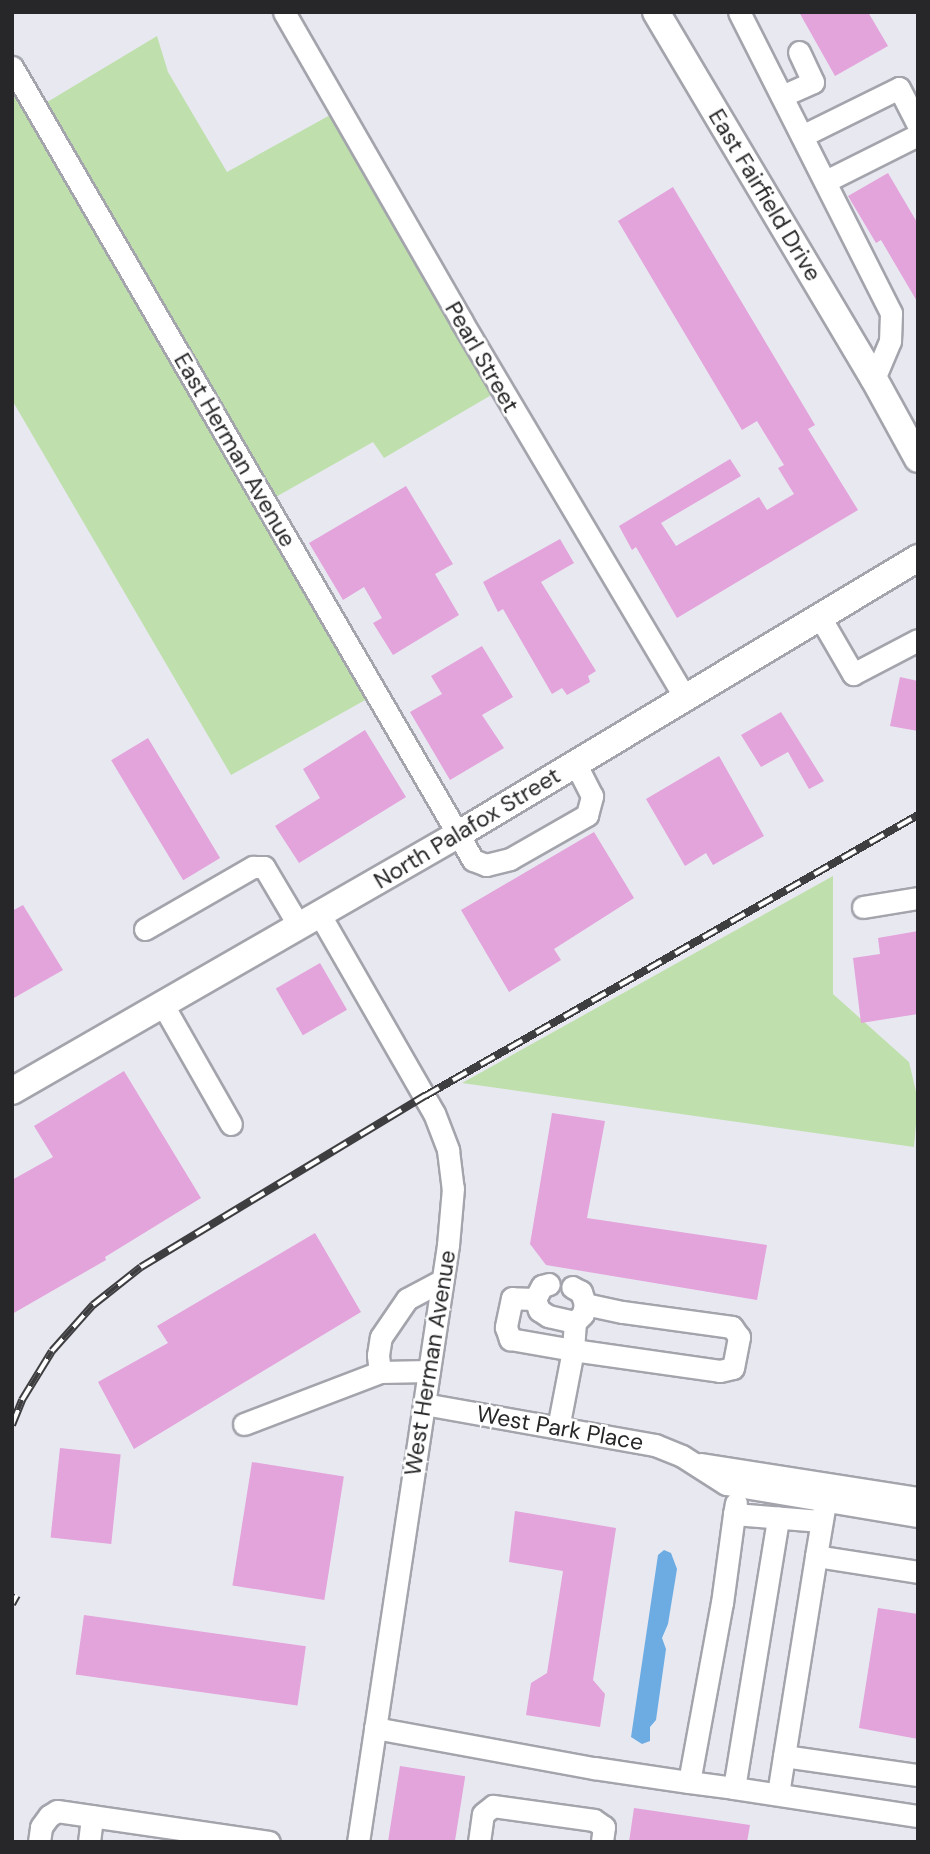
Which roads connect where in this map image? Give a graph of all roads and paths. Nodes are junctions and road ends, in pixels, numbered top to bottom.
1 (284, 12) edge
2 (656, 12) edge
3 (739, 12) edge
4 (799, 52) dead end
5 (12, 67) edge
6 (782, 96) junction
7 (918, 125) edge
8 (918, 135) edge
9 (803, 136) junction
10 (826, 181) junction
11 (874, 379) junction
12 (918, 459) edge
13 (918, 558) edge
14 (820, 617) junction
15 (918, 640) edge
16 (685, 698) junction
17 (576, 764) junction
18 (457, 835) junction
19 (918, 898) edge
20 (863, 907) dead end
21 (309, 920) junction
22 (145, 929) dead end
23 (163, 1005) junction
24 (12, 1091) edge
25 (231, 1124) dead end
26 (442, 1280) junction
27 (577, 1304) junction
28 (573, 1350) junction
29 (429, 1371) junction
30 (380, 1372) junction
31 (424, 1404) junction
32 (244, 1424) dead end
33 (558, 1428) junction
34 (692, 1463) junction
35 (739, 1486) junction
36 (918, 1498) edge
37 (824, 1502) junction
38 (734, 1514) junction
39 (918, 1516) edge
40 (778, 1518) junction
41 (816, 1556) junction
42 (918, 1572) edge
43 (375, 1728) junction
44 (784, 1756) junction
45 (918, 1775) edge
46 (690, 1782) junction
47 (734, 1788) junction
48 (778, 1794) junction
49 (92, 1816) junction
50 (918, 1816) edge
51 (39, 1842) edge
52 (89, 1842) edge
53 (269, 1842) edge
54 (358, 1842) edge
55 (479, 1842) edge
56 (602, 1842) edge

1 - 16 street, Pearl Street
2 - 11 main road, East Fairfield Drive
3 - 6 street
4 - 6 street
5 - 18 street, East Herman Avenue
6 - 9 street
7 - 9 street
8 - 10 street
9 - 10 street
10 - 11 street
11 - 12 main road, East Fairfield Drive
13 - 14 main road, North Palafox Street
14 - 15 street
14 - 16 main road, North Palafox Street
16 - 17 main road, North Palafox Street
17 - 18 main road, North Palafox Street
17 - 18 street, East Herman Avenue
18 - 21 main road, North Palafox Street
19 - 20 street
21 - 22 street, West Herman Avenue
21 - 23 main road, North Palafox Street
21 - 26 street, West Herman Avenue
23 - 24 main road, North Palafox Street
23 - 25 street
26 - 29 street, West Herman Avenue
26 - 30 street
27 - 28 street
27 - 28 street
27 - 28 street
28 - 33 street
29 - 30 street
29 - 31 street, West Herman Avenue
30 - 32 street
31 - 33 street, West Park Place
31 - 43 street, West Herman Avenue
33 - 34 street, West Park Place
34 - 35 street, West Park Place
34 - 37 street, West Park Place
35 - 37 street, West Park Place
35 - 38 street
36 - 37 street, West Park Place
37 - 39 street, West Park Place
37 - 40 street
37 - 41 street
38 - 40 street
38 - 46 street
40 - 47 street
41 - 42 street
41 - 44 street
43 - 46 street
43 - 54 street, West Herman Avenue
44 - 45 street
44 - 48 street
46 - 47 street
47 - 48 street
48 - 50 street
49 - 51 street
49 - 52 street
49 - 53 street
55 - 56 street

